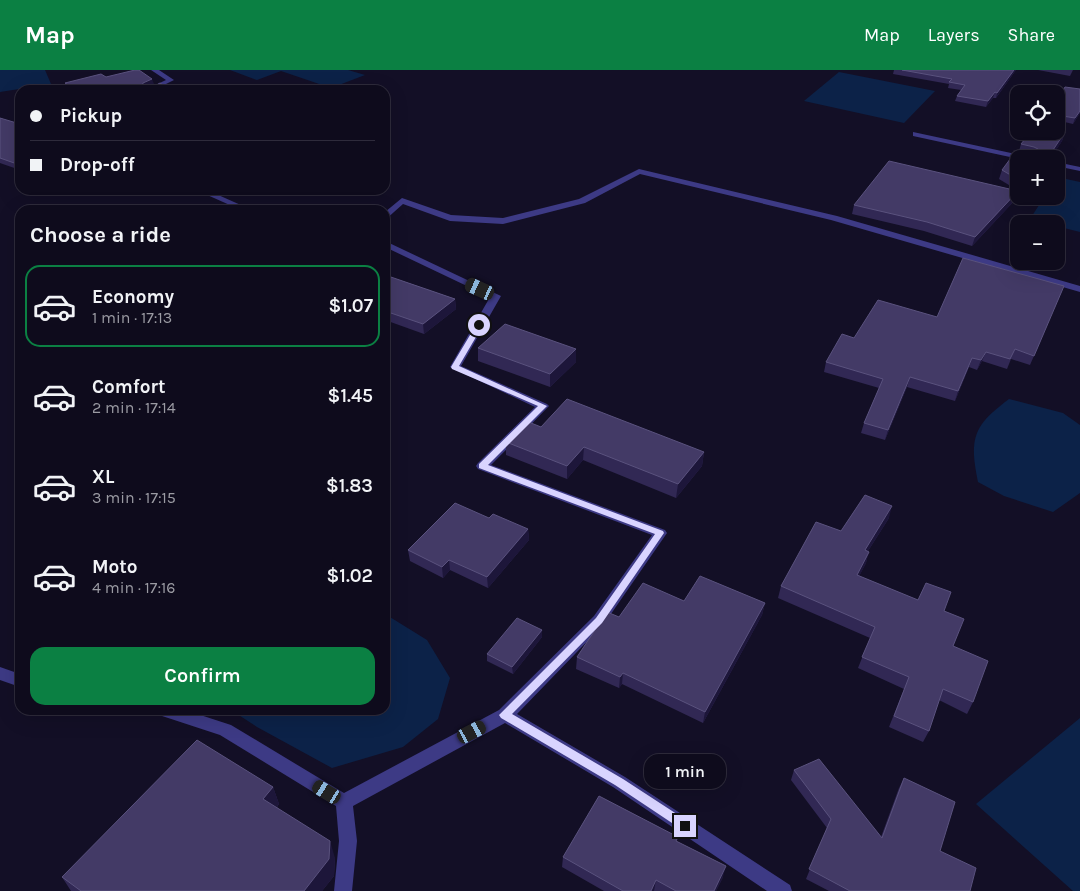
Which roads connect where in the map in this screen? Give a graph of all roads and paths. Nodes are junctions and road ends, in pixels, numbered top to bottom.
1 (154, 70) edge
2 (160, 85) edge
3 (916, 134) dead end
4 (1010, 155) edge
5 (1065, 166) edge
6 (1080, 170) edge
7 (212, 195) edge
8 (236, 205) edge
9 (390, 212) edge
10 (390, 246) edge
11 (1080, 289) edge
12 (0, 673) edge
13 (15, 679) edge
14 (180, 715) edge
15 (504, 715) junction
16 (344, 802) junction
17 (343, 891) edge
18 (783, 891) edge

1 - 2 street
3 - 4 street
5 - 6 street
7 - 8 street
9 - 11 street
10 - 15 street
12 - 13 street
14 - 16 street
15 - 16 street
15 - 18 street
16 - 17 street

